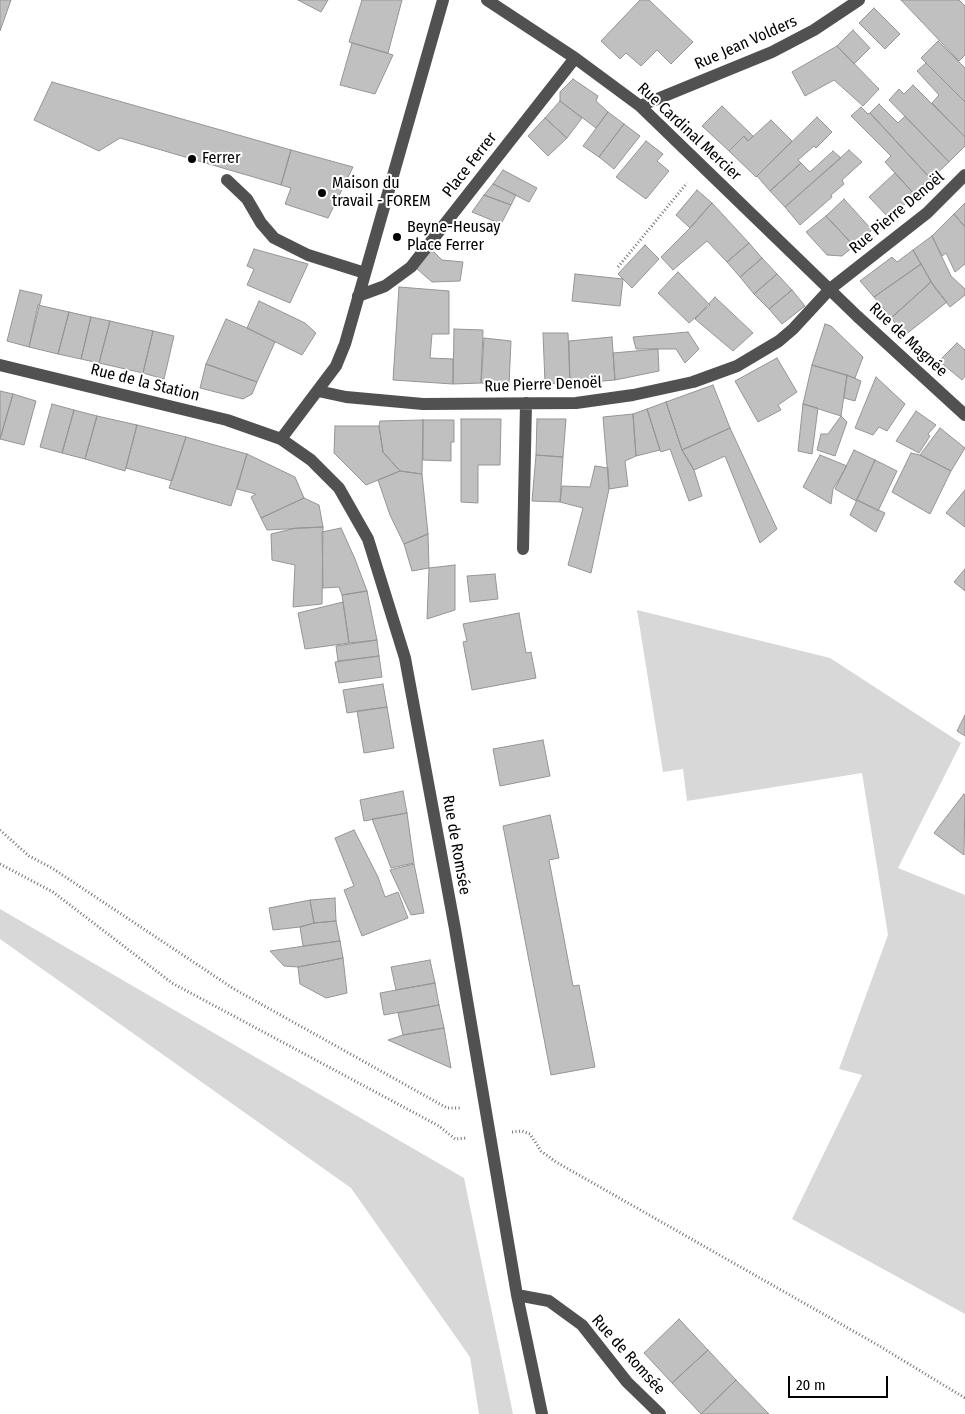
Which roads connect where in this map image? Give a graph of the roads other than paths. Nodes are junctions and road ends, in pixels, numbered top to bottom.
1 (442, 0) edge
2 (487, 0) edge
3 (859, 0) edge
4 (574, 58) junction
5 (640, 106) junction
6 (965, 175) edge
7 (227, 180) dead end
8 (365, 273) junction
9 (830, 289) junction
10 (358, 296) junction
11 (0, 365) edge
12 (318, 391) junction
13 (526, 403) junction
14 (965, 415) edge
15 (281, 439) junction
16 (524, 549) dead end
17 (518, 1294) junction
18 (542, 1414) edge
19 (660, 1414) edge

1 - 8 street
2 - 4 street, Rue Cardinal Mercier
3 - 5 street, Rue Jean Volders
4 - 5 street, Rue Cardinal Mercier
4 - 10 street, Place Ferrer
5 - 9 street, Rue Cardinal Mercier
6 - 9 street, Rue Pierre Denoël
7 - 8 street
8 - 10 street
9 - 13 street, Rue Pierre Denoël
9 - 14 street, Rue de Magnée
10 - 12 street
11 - 15 street, Rue de la Station
12 - 13 street, Rue Pierre Denoël
12 - 15 street
13 - 16 street
15 - 17 street, Rue de Romsée
17 - 18 street, Rue de Romsée
17 - 19 street, Rue de Romsée

